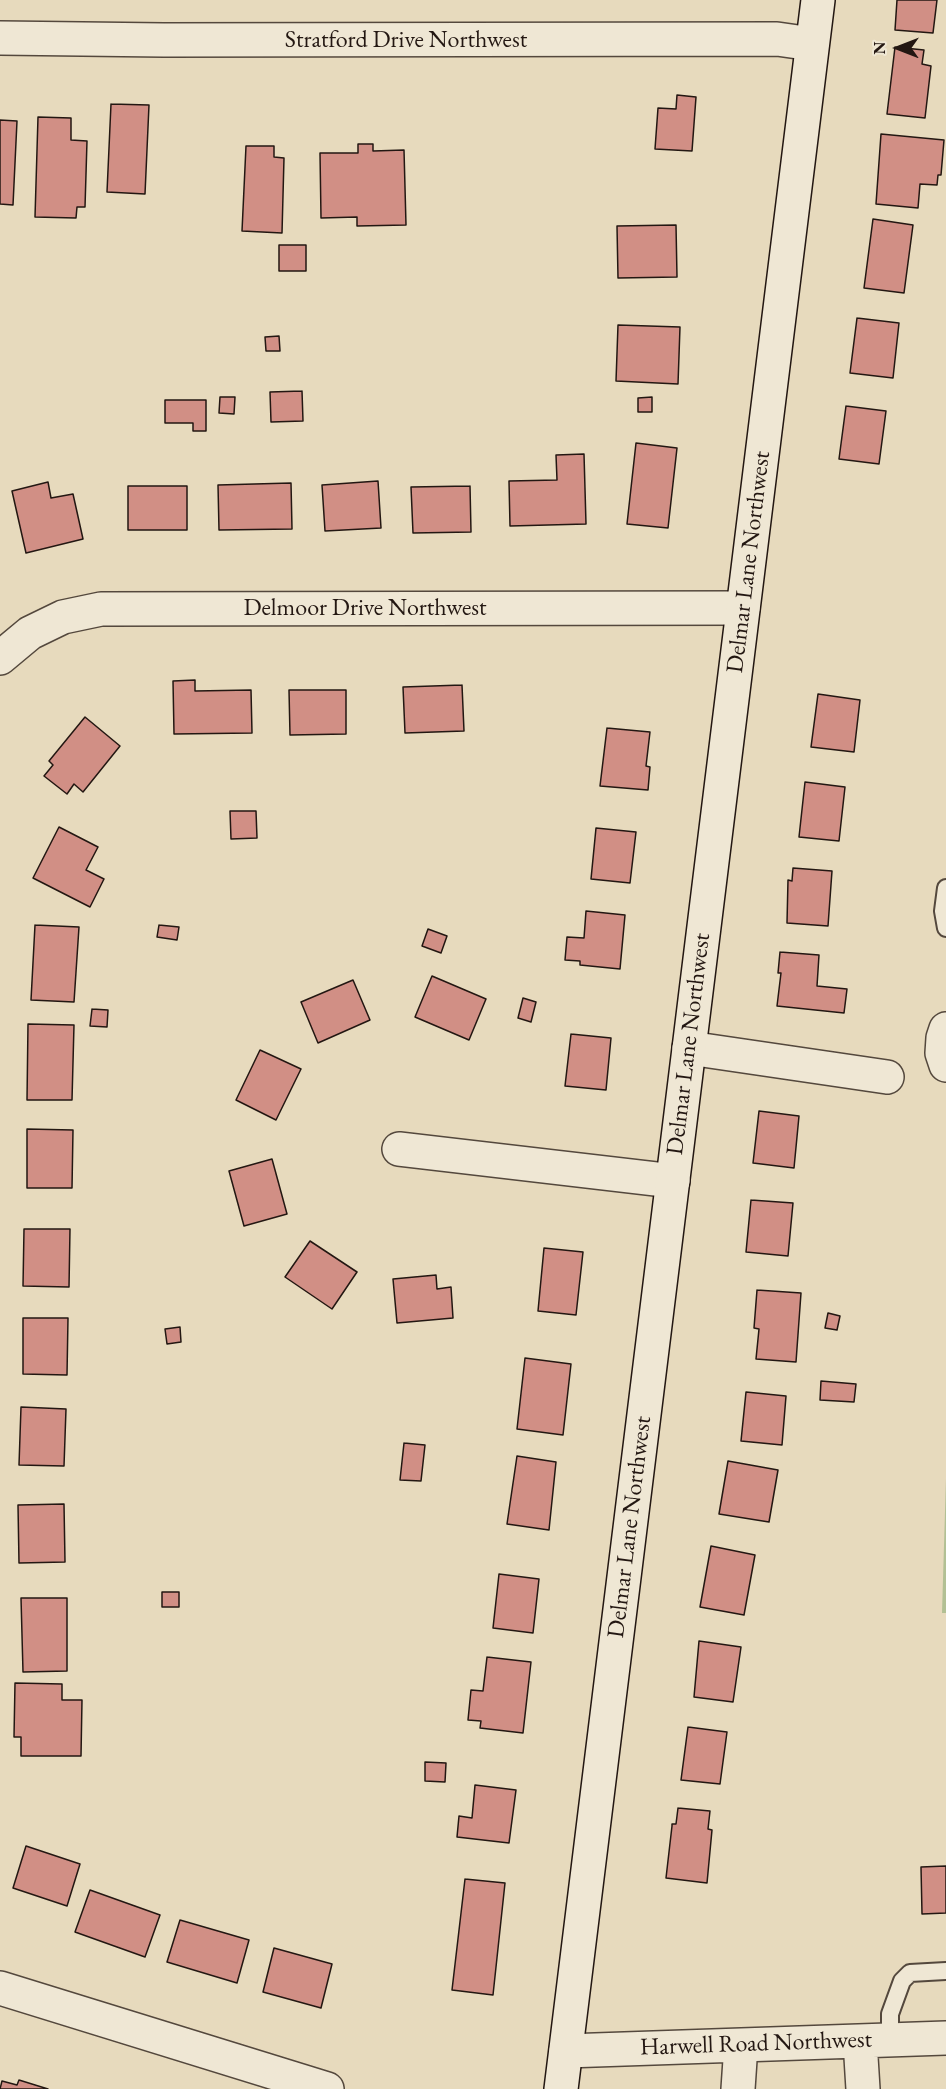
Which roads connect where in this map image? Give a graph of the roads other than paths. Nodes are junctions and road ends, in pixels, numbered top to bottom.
1 (818, 0) edge
2 (0, 38) edge
3 (813, 44) junction
4 (743, 608) junction
5 (0, 658) edge
6 (946, 888) edge
7 (946, 928) edge
8 (946, 1029) edge
9 (689, 1048) junction
10 (946, 1065) edge
11 (887, 1077) dead end
12 (399, 1149) dead end
13 (673, 1181) junction
14 (946, 1971) edge
15 (0, 1988) edge
16 (946, 2038) edge
17 (875, 2041) junction
18 (741, 2045) junction
19 (566, 2051) junction
20 (327, 2089) edge
21 (561, 2089) edge
22 (738, 2089) edge
23 (863, 2089) edge

1 - 3 street, Delmar Lane Northwest
2 - 3 street, Stratford Drive Northwest
3 - 4 street, Delmar Lane Northwest
4 - 5 street, Delmoor Drive Northwest
4 - 9 street, Delmar Lane Northwest
6 - 7 lane
8 - 10 street
9 - 11 street
9 - 13 street, Delmar Lane Northwest
12 - 13 street
13 - 19 street, Delmar Lane Northwest
14 - 17 lane
15 - 20 street
16 - 17 street, Harwell Road Northwest
17 - 18 street, Harwell Road Northwest
17 - 23 street
18 - 19 street, Harwell Road Northwest
18 - 22 street
19 - 21 street, Delmar Lane Northwest

